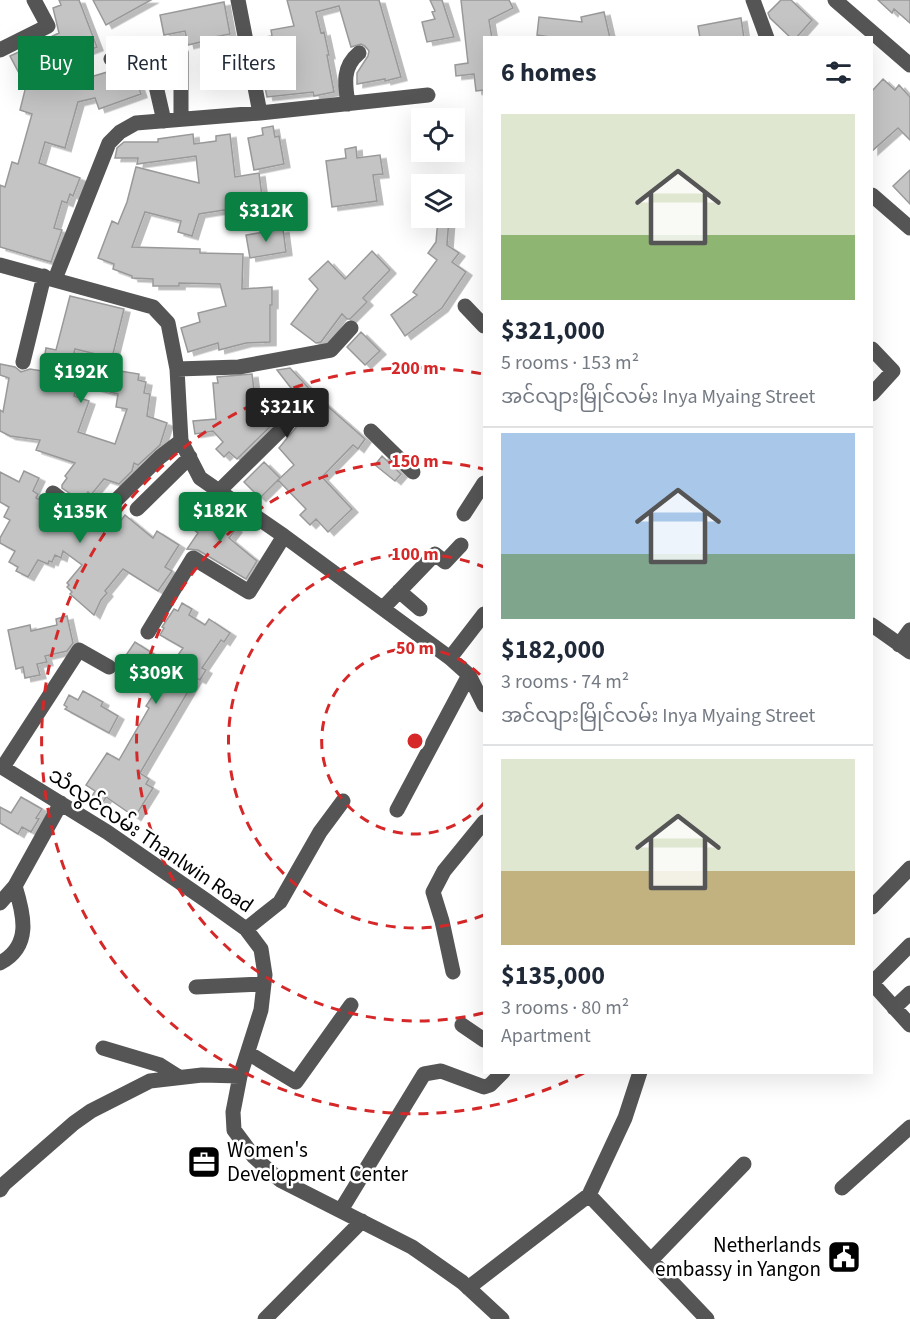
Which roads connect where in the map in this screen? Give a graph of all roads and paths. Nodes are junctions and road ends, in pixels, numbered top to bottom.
1 (34, 0) edge
2 (238, 0) edge
3 (753, 0) edge
4 (835, 0) edge
5 (766, 36) edge
6 (0, 50) edge
7 (359, 53) dead end
8 (910, 65) edge
9 (157, 90) edge
10 (181, 90) edge
11 (428, 96) dead end
12 (348, 104) junction
13 (260, 113) junction
14 (181, 119) junction
15 (164, 121) junction
16 (873, 196) edge
17 (910, 228) edge
18 (0, 265) edge
19 (50, 278) junction
20 (465, 306) dead end
21 (483, 325) edge
22 (351, 328) dead end
23 (873, 350) edge
24 (23, 362) dead end
25 (177, 369) junction
26 (873, 393) edge
27 (288, 422) dead end
28 (371, 431) dead end
29 (182, 441) junction
30 (190, 457) junction
31 (413, 472) dead end
32 (483, 485) edge
33 (219, 491) junction
34 (53, 493) dead end
35 (137, 509) dead end
36 (464, 514) dead end
37 (284, 536) junction
38 (461, 545) dead end
39 (399, 591) junction
40 (382, 608) junction
41 (420, 609) dead end
42 (483, 615) edge
43 (873, 627) edge
44 (910, 630) edge
45 (148, 632) dead end
46 (904, 648) edge
47 (450, 658) junction
48 (109, 667) dead end
49 (469, 675) junction
50 (483, 703) edge
51 (2, 766) edge
52 (343, 801) dead end
53 (61, 803) junction
54 (398, 810) dead end
55 (483, 823) edge
56 (910, 868) edge
57 (15, 886) junction
58 (0, 903) edge
59 (873, 906) edge
60 (246, 929) junction
61 (910, 945) edge
62 (0, 963) edge
63 (453, 972) dead end
64 (873, 982) edge
65 (264, 984) junction
66 (873, 984) edge
67 (196, 987) dead end
68 (910, 993) edge
69 (351, 1005) dead end
70 (894, 1008) junction
71 (462, 1025) dead end
72 (910, 1025) edge
73 (483, 1039) edge
74 (103, 1048) dead end
75 (248, 1053) junction
76 (501, 1074) edge
77 (639, 1074) edge
78 (240, 1076) junction
79 (179, 1077) junction
80 (910, 1126) edge
81 (744, 1164) dead end
82 (842, 1188) dead end
83 (0, 1190) edge
84 (589, 1195) junction
85 (341, 1210) junction
86 (363, 1221) junction
87 (652, 1259) junction
88 (468, 1288) junction
89 (265, 1319) edge
90 (502, 1319) edge
91 (707, 1319) edge

1 - 6 street
2 - 13 street
3 - 5 street
4 - 8 street
7 - 12 street
9 - 15 street
10 - 14 street
11 - 12 street
12 - 13 street
13 - 14 street
14 - 15 street
15 - 19 street
16 - 17 street
18 - 19 street
19 - 24 street
19 - 25 street
20 - 21 street
22 - 25 street
23 - 26 street
25 - 29 street
27 - 33 street
28 - 31 street
29 - 30 street
29 - 34 street
30 - 33 street
30 - 35 street
32 - 36 street
33 - 37 street
37 - 40 street
37 - 45 street
38 - 39 street
39 - 40 street
39 - 41 street
40 - 47 street
42 - 47 street
43 - 46 street
44 - 46 street
47 - 49 street
48 - 51 street
49 - 50 street
49 - 54 street
51 - 53 street, သံလွင်လမ်း Thanlwin Road
52 - 60 street
53 - 57 street
53 - 60 street, သံလွင်လမ်း Thanlwin Road
55 - 63 street
56 - 59 street
57 - 58 street
57 - 62 street
60 - 65 street, သံလွင်လမ်း Thanlwin Road
61 - 64 street
65 - 67 street
65 - 75 street, သံလွင်လမ်း Thanlwin Road
66 - 70 street
68 - 70 street
69 - 75 street
70 - 72 street
71 - 73 street
74 - 79 street
75 - 78 street, သံလွင်လမ်း Thanlwin Road
76 - 85 street
77 - 84 street
78 - 79 street
78 - 85 street, သံလွင်လမ်း Thanlwin Road
79 - 83 street
80 - 82 street
81 - 87 street
84 - 87 street
84 - 88 street
85 - 86 street, သံလွင်လမ်း Thanlwin Road
86 - 88 street, သံလွင်လမ်း Thanlwin Road
86 - 89 street
87 - 91 street
88 - 90 street, သံလွင်လမ်း Thanlwin Road

